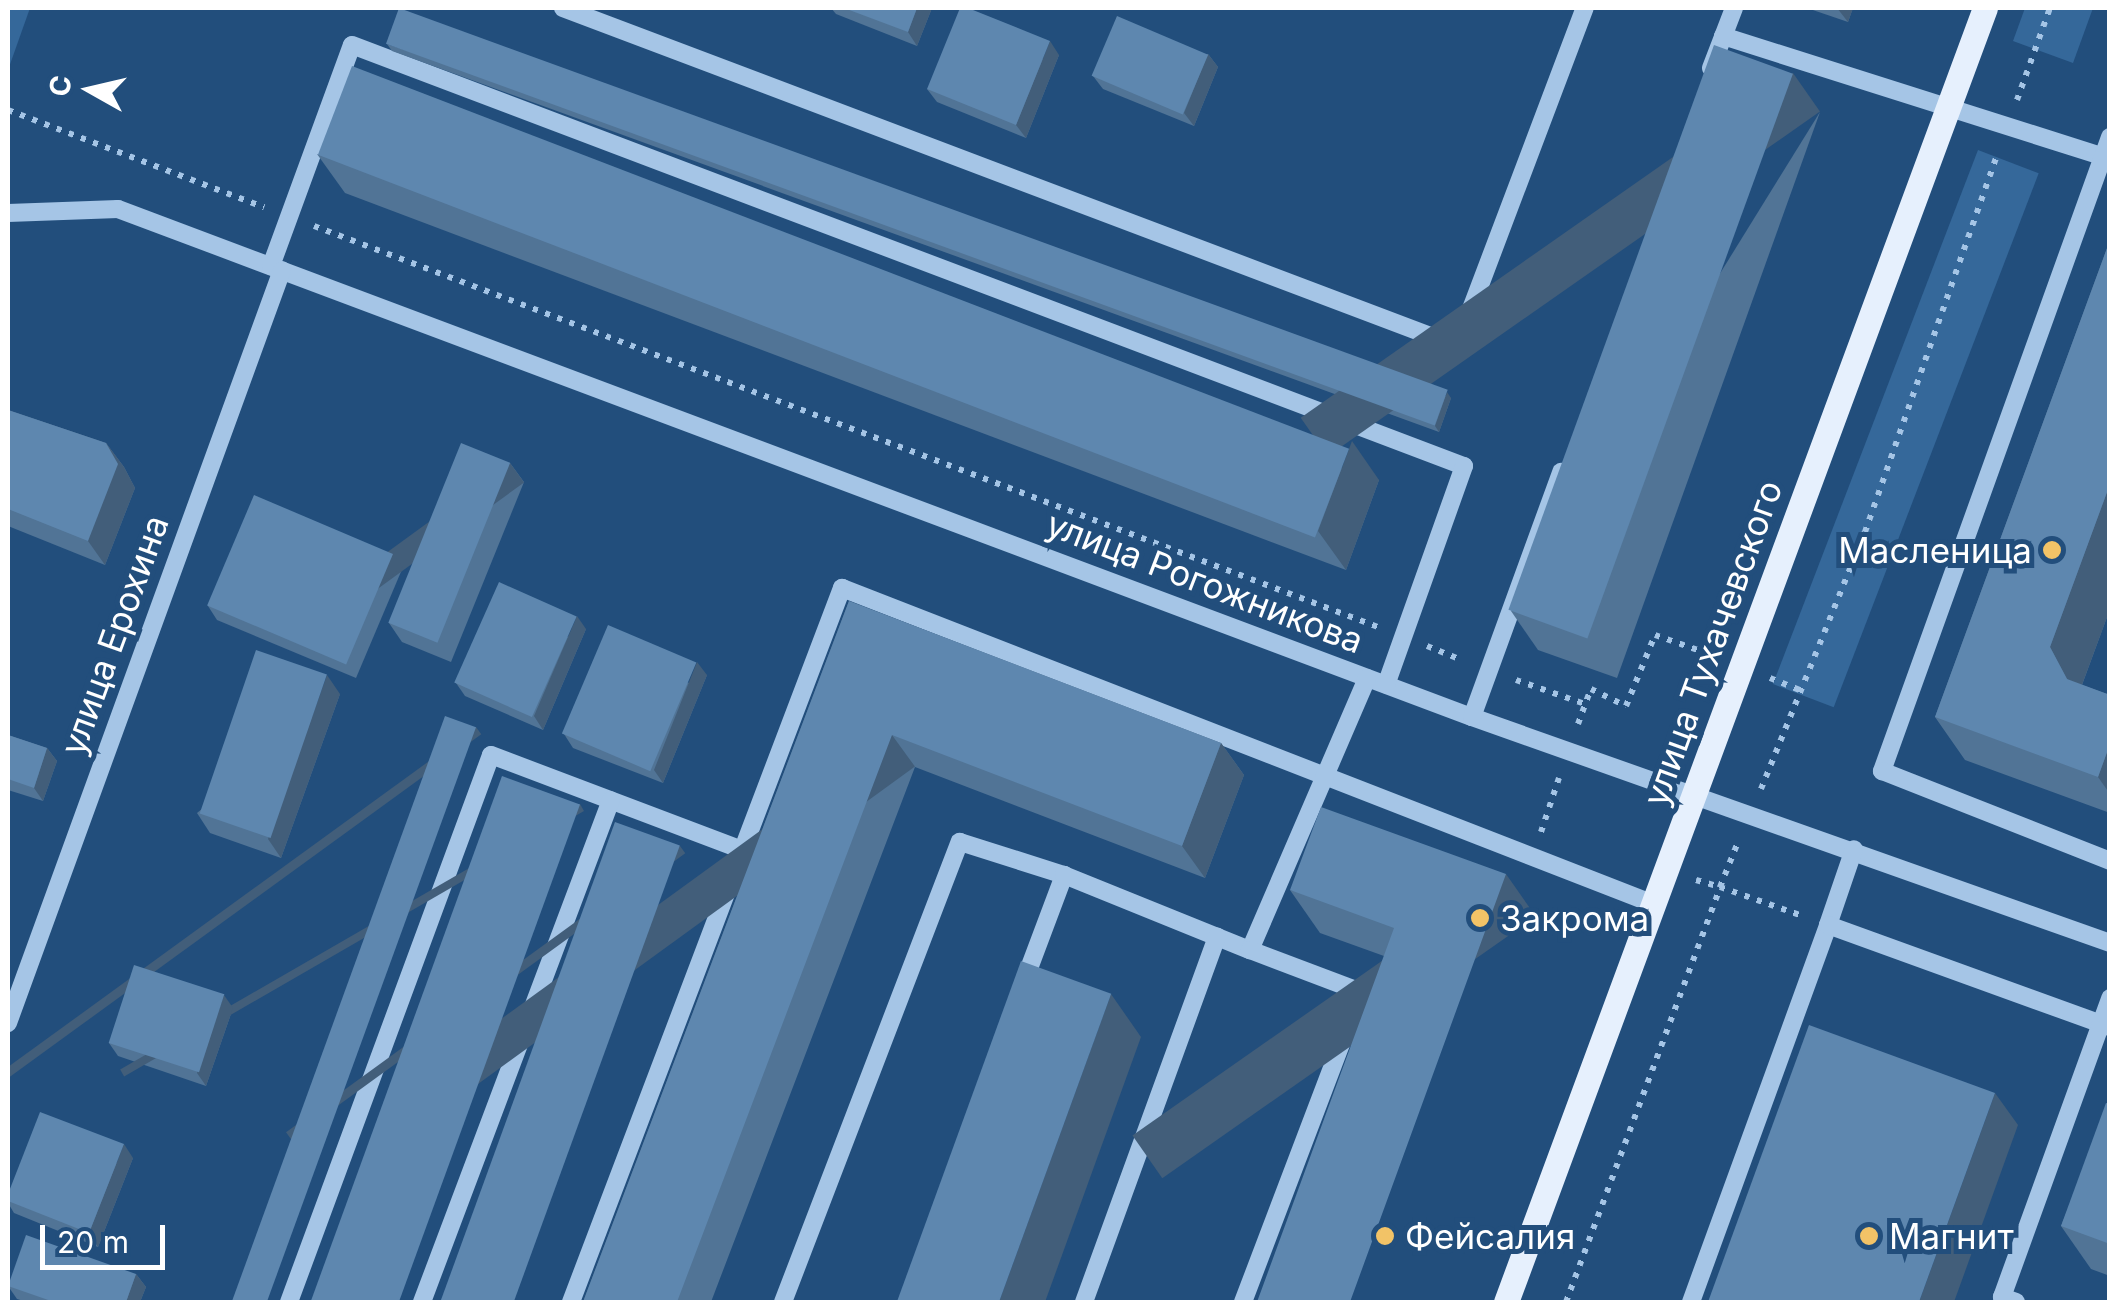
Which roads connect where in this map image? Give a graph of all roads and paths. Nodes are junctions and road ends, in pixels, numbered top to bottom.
1 (563, 8) edge
2 (1586, 8) edge
3 (1734, 8) edge
4 (1985, 8) edge
5 (2050, 8) edge
6 (1723, 36) junction
7 (1702, 92) edge
8 (1949, 104) junction
9 (8, 110) edge
10 (2008, 124) junction
11 (2110, 138) edge
12 (2106, 158) edge
13 (8, 213) edge
14 (289, 216) junction
15 (276, 268) junction
16 (1570, 446) edge
17 (1404, 637) junction
18 (1488, 670) junction
19 (1368, 678) junction
20 (1386, 684) junction
21 (1803, 692) dead end
22 (1585, 704) dead end
23 (1472, 717) junction
24 (1325, 776) junction
25 (1694, 795) junction
26 (610, 800) junction
27 (1854, 849) junction
28 (743, 850) junction
29 (2110, 860) edge
30 (1064, 875) junction
31 (1651, 903) junction
32 (1828, 925) junction
33 (1217, 936) junction
34 (2110, 944) edge
35 (1250, 950) junction
36 (2110, 998) edge
37 (1016, 1005) edge
38 (8, 1023) edge
39 (2105, 1025) edge
40 (2006, 1301) edge
41 (289, 1302) edge
42 (422, 1302) edge
43 (571, 1302) edge
44 (783, 1302) edge
45 (1084, 1302) edge
46 (1243, 1302) edge
47 (1506, 1302) edge
48 (1566, 1302) edge
49 (1691, 1302) edge

1 - 2 street
3 - 6 street
4 - 8 main road, улица Тухачевского
5 - 10 path
6 - 7 street
6 - 8 street
8 - 10 street
8 - 25 main road, улица Тухачевского
9 - 14 path
10 - 12 street
10 - 21 path
11 - 12 street
12 - 29 street
13 - 15 street, улица Рогожникова
14 - 15 street, улица Ерохина
14 - 17 path
14 - 17 street, улица Ерохина
15 - 19 street, улица Рогожникова
15 - 38 street, улица Ерохина
16 - 18 street
17 - 18 path
17 - 20 street
18 - 22 path
18 - 23 street
19 - 20 street, улица Рогожникова
19 - 24 street
20 - 23 street, улица Рогожникова
23 - 25 street, улица Рогожникова
24 - 28 street
24 - 31 street
24 - 35 street
25 - 27 street, улица Рогожникова
25 - 31 main road, улица Тухачевского
26 - 28 street
26 - 41 street
26 - 42 street
27 - 32 street
27 - 34 street, улица Рогожникова
28 - 43 street
30 - 33 street
30 - 37 street
30 - 44 street
31 - 47 main road, улица Тухачевского
32 - 39 street
32 - 48 path
32 - 49 street
33 - 35 street
33 - 45 street
35 - 46 street
36 - 39 street
39 - 40 street

